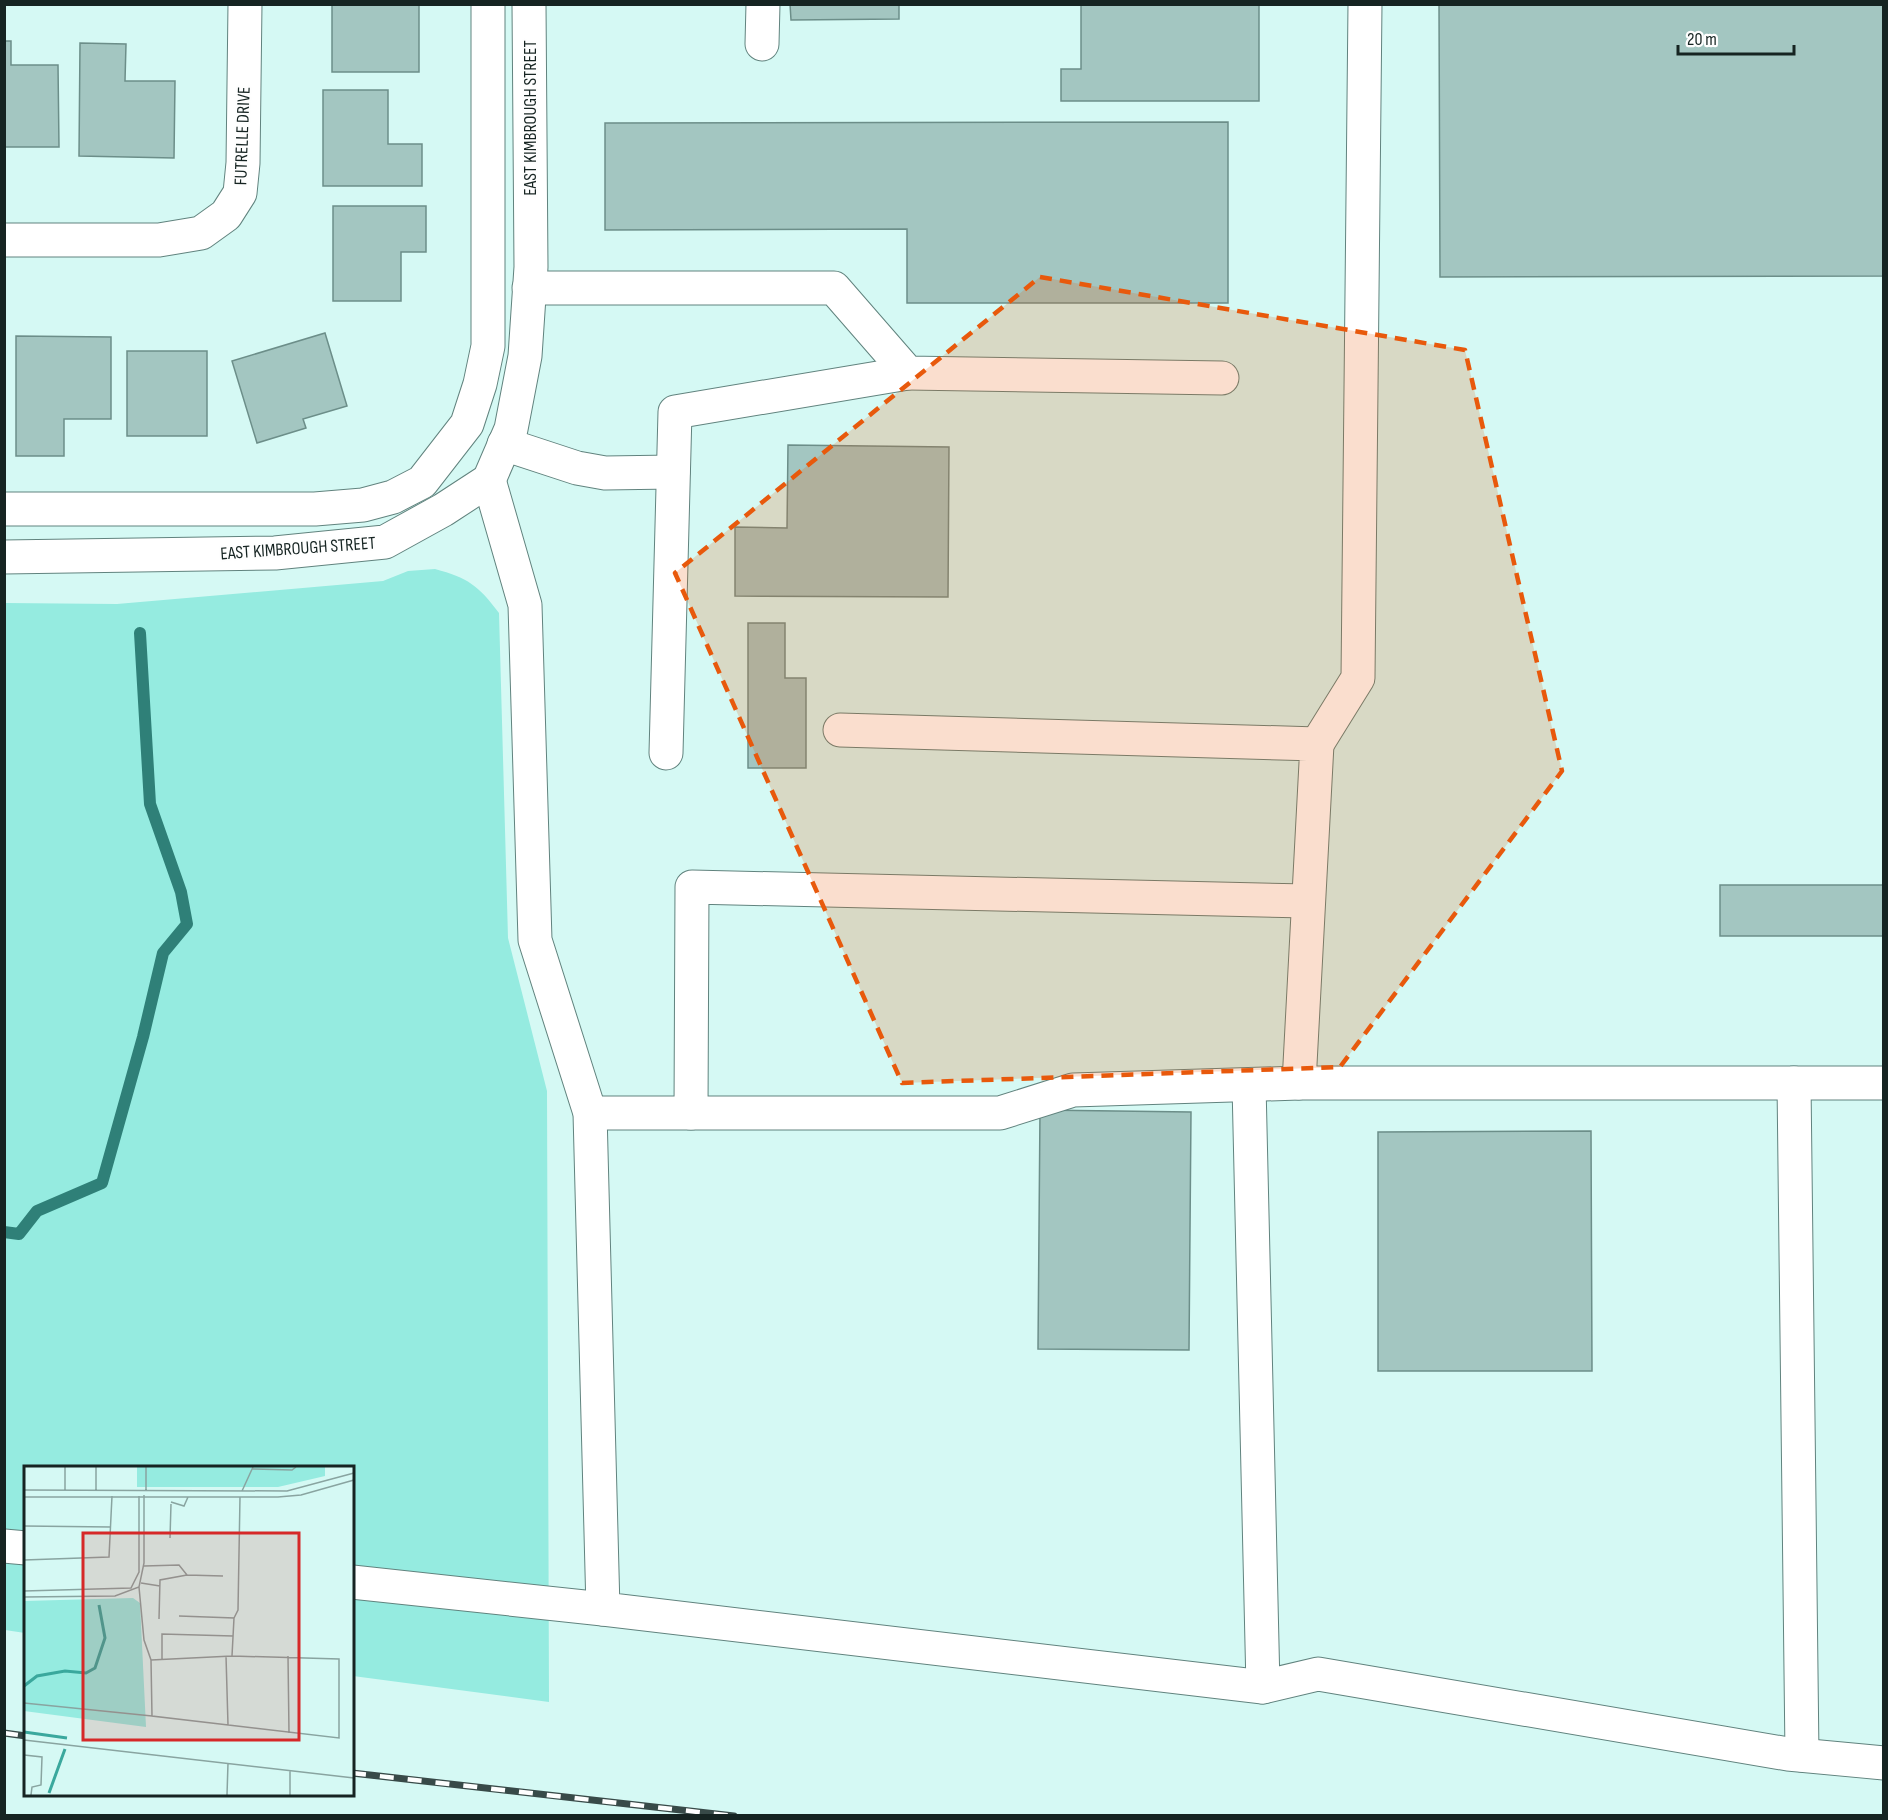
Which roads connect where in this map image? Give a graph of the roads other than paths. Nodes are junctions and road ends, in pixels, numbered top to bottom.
1 (244, 4) edge
2 (488, 4) edge
3 (530, 4) edge
4 (763, 4) edge
5 (1365, 4) edge
6 (762, 44) dead end
7 (4, 240) edge
8 (529, 288) junction
9 (908, 373) junction
10 (1222, 378) dead end
11 (504, 444) junction
12 (673, 472) junction
13 (489, 480) junction
14 (4, 509) edge
15 (4, 557) edge
16 (840, 730) dead end
17 (1317, 744) junction
18 (666, 753) dead end
19 (1308, 901) junction
20 (1299, 1083) junction
21 (1794, 1083) junction
22 (1884, 1083) edge
23 (1249, 1085) junction
24 (590, 1113) junction
25 (691, 1113) junction
26 (4, 1546) edge
27 (24, 1548) edge
28 (354, 1582) edge
29 (603, 1609) junction
30 (1263, 1687) junction
31 (1802, 1755) junction
32 (1884, 1763) edge

1 - 7 street, FUTRELLE DRIVE
2 - 14 street
3 - 8 street, EAST KIMBROUGH STREET
4 - 6 street
5 - 17 street
8 - 9 street
8 - 11 street, EAST KIMBROUGH STREET
9 - 10 street
9 - 12 street
11 - 12 street
11 - 13 street, EAST KIMBROUGH STREET
12 - 18 street
13 - 15 street, EAST KIMBROUGH STREET
13 - 24 street
16 - 17 street
17 - 19 street
19 - 20 street
19 - 25 street
20 - 21 street
20 - 23 street
21 - 22 street
21 - 31 street
23 - 25 street
23 - 30 street
24 - 25 street
24 - 29 street
26 - 27 street
28 - 29 street
29 - 30 street
30 - 31 street
31 - 32 street

